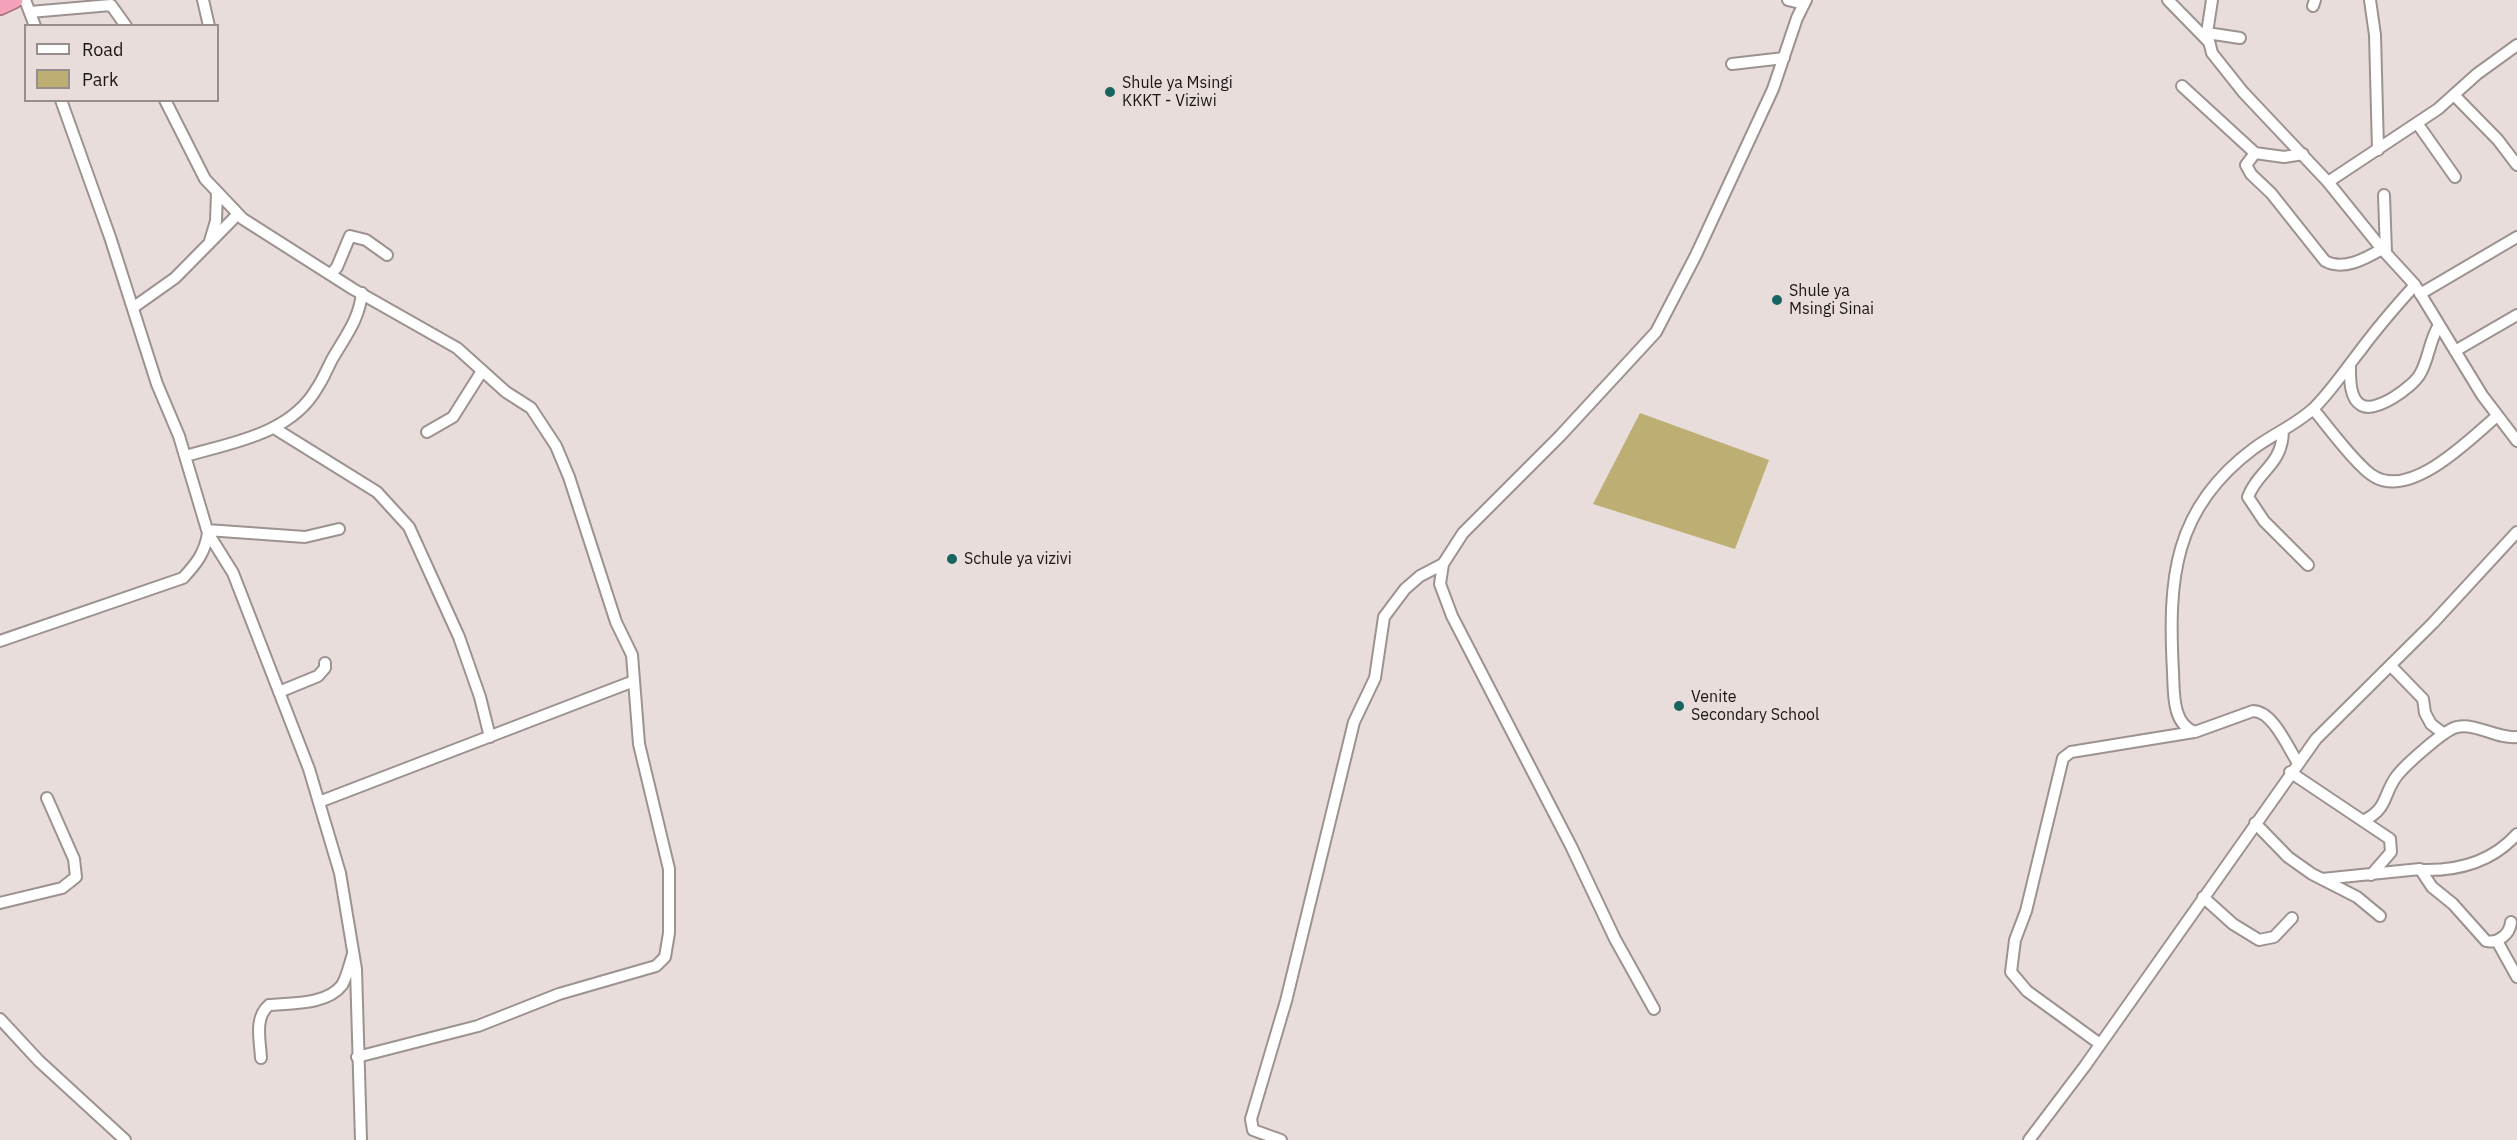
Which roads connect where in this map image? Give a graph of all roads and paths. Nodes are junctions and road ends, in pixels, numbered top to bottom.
1 (15, 0) edge
2 (25, 0) edge
3 (203, 0) edge
4 (1788, 0) edge
5 (2168, 0) edge
6 (2212, 0) edge
7 (2370, 0) edge
8 (1805, 2) edge
9 (0, 7) edge
10 (30, 12) junction
11 (33, 24) edge
12 (125, 24) edge
13 (209, 24) edge
14 (2208, 37) junction
15 (2240, 38) dead end
16 (2517, 45) edge
17 (1784, 58) junction
18 (1732, 64) dead end
19 (2182, 86) dead end
20 (2454, 95) junction
21 (62, 102) edge
22 (166, 102) edge
23 (2417, 123) junction
24 (2378, 150) junction
25 (2255, 153) junction
26 (2303, 154) junction
27 (2517, 165) edge
28 (2455, 177) dead end
29 (2328, 182) junction
30 (217, 192) junction
31 (2384, 195) dead end
32 (238, 214) junction
33 (2517, 237) edge
34 (210, 241) junction
35 (2384, 251) junction
36 (387, 255) dead end
37 (331, 274) junction
38 (2418, 289) junction
39 (362, 293) junction
40 (134, 307) junction
41 (2517, 315) edge
42 (2439, 325) junction
43 (2455, 351) junction
44 (2350, 365) junction
45 (482, 371) junction
46 (2313, 409) junction
47 (2497, 416) junction
48 (274, 428) junction
49 (2283, 431) junction
50 (427, 432) dead end
51 (2517, 441) edge
52 (185, 456) junction
53 (339, 529) dead end
54 (208, 532) junction
55 (2517, 532) edge
56 (1443, 564) junction
57 (2308, 565) dead end
58 (0, 641) edge
59 (325, 663) dead end
60 (2391, 666) junction
61 (634, 681) junction
62 (279, 692) junction
63 (2195, 732) junction
64 (2444, 734) junction
65 (490, 737) junction
66 (2517, 737) edge
67 (2298, 763) junction
68 (2290, 772) junction
69 (47, 798) dead end
70 (319, 802) junction
71 (2365, 820) junction
72 (2255, 824) junction
73 (2517, 834) edge
74 (2422, 870) junction
75 (2370, 876) junction
76 (2322, 879) junction
77 (2203, 897) junction
78 (0, 903) edge
79 (2380, 916) dead end
80 (2292, 918) dead end
81 (2511, 922) dead end
82 (2497, 941) junction
83 (354, 953) junction
84 (2517, 977) edge
85 (1654, 1009) dead end
86 (0, 1018) edge
87 (2100, 1044) junction
88 (357, 1057) junction
89 (261, 1058) dead end
90 (125, 1140) edge
91 (361, 1140) edge
92 (1281, 1140) edge
93 (2030, 1140) edge

1 - 9 highway
2 - 10 street
3 - 13 street
4 - 8 street
5 - 14 street
6 - 14 street
7 - 24 street
8 - 17 street
10 - 11 street
10 - 12 street
14 - 15 street
14 - 26 street
16 - 20 street
17 - 18 street
17 - 56 street
19 - 25 street
20 - 23 street
20 - 27 street
21 - 40 street
22 - 30 street
23 - 24 street
23 - 28 street
24 - 29 street
25 - 26 street
25 - 35 street
26 - 29 street
29 - 35 street
30 - 32 street
30 - 34 street
31 - 35 street
32 - 34 street
32 - 37 street
33 - 38 street
34 - 40 street
35 - 38 street
36 - 37 street
37 - 39 street
38 - 42 street
38 - 44 street
39 - 45 street
39 - 48 street
40 - 52 street
41 - 43 street
42 - 43 street
42 - 44 street
43 - 47 street
44 - 46 street
45 - 50 street
45 - 61 street
46 - 47 street
46 - 49 street
47 - 51 street
48 - 52 street
48 - 65 street
49 - 57 street
49 - 63 street
52 - 54 street
53 - 54 street
54 - 58 street
54 - 62 street
55 - 60 street
56 - 85 street
56 - 92 street
59 - 62 street
60 - 64 street
60 - 67 street
61 - 65 street
61 - 88 street
62 - 70 street
63 - 67 street
63 - 87 street
64 - 66 street
64 - 71 street
65 - 70 street
67 - 68 street
68 - 71 street
68 - 72 street
69 - 78 street
70 - 83 street
71 - 75 street
72 - 76 street
72 - 77 street
73 - 74 street
74 - 75 street
74 - 82 street
75 - 76 street
76 - 79 street
77 - 80 street
77 - 87 street
81 - 82 street
82 - 84 street
83 - 88 street
83 - 89 street
86 - 90 street
87 - 93 street
88 - 91 street

